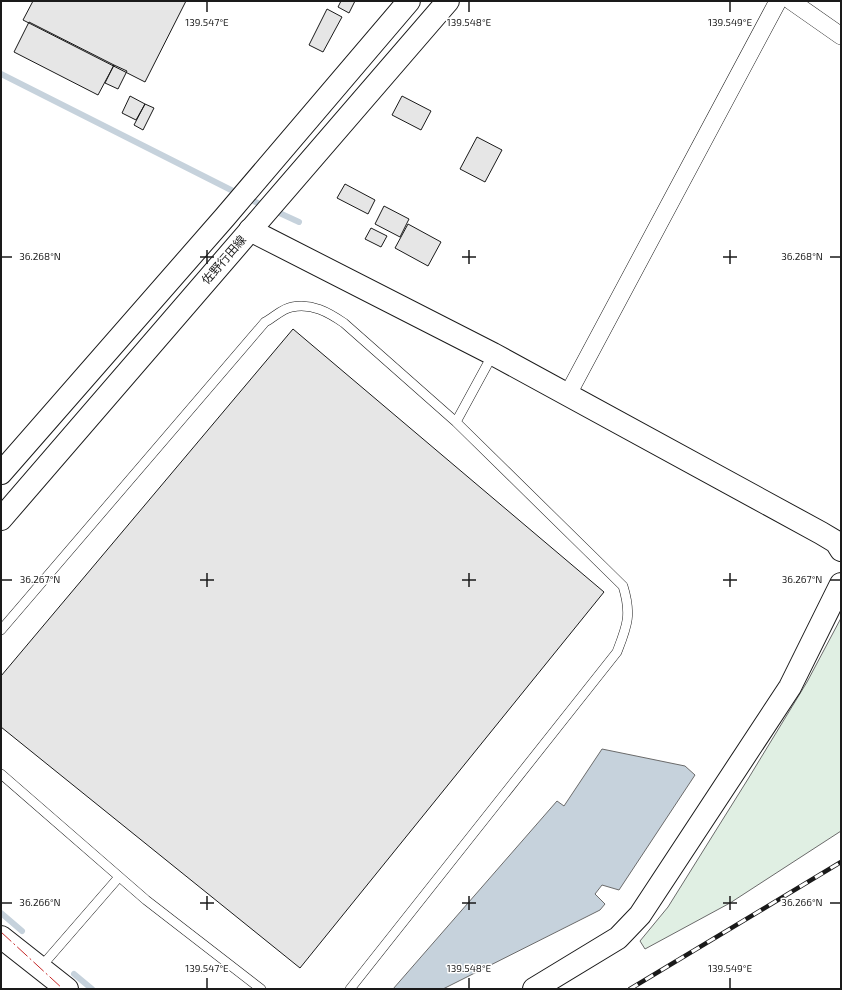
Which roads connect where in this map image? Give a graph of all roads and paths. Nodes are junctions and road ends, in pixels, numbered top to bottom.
1 (409, 1) edge
2 (448, 1) edge
3 (778, 1) edge
4 (791, 1) edge
5 (841, 36) edge
6 (250, 230) junction
7 (493, 354) junction
8 (568, 394) junction
9 (456, 422) junction
10 (1, 473) edge
11 (1, 519) edge
12 (841, 550) edge
13 (841, 584) edge
14 (1, 630) edge
15 (1, 774) edge
16 (119, 877) junction
17 (1, 937) edge
18 (40, 968) junction
19 (67, 989) edge
20 (262, 989) edge
21 (350, 989) edge
22 (534, 989) edge

1 - 10 main road
2 - 6 main road, 佐野行田線
3 - 8 street
4 - 5 street
6 - 7 main road
6 - 11 main road, 佐野行田線
7 - 8 main road
7 - 9 lane
8 - 12 main road
9 - 14 lane
9 - 21 lane
13 - 22 main road
15 - 16 lane
16 - 18 lane
16 - 20 lane
17 - 18 main road
18 - 19 main road

